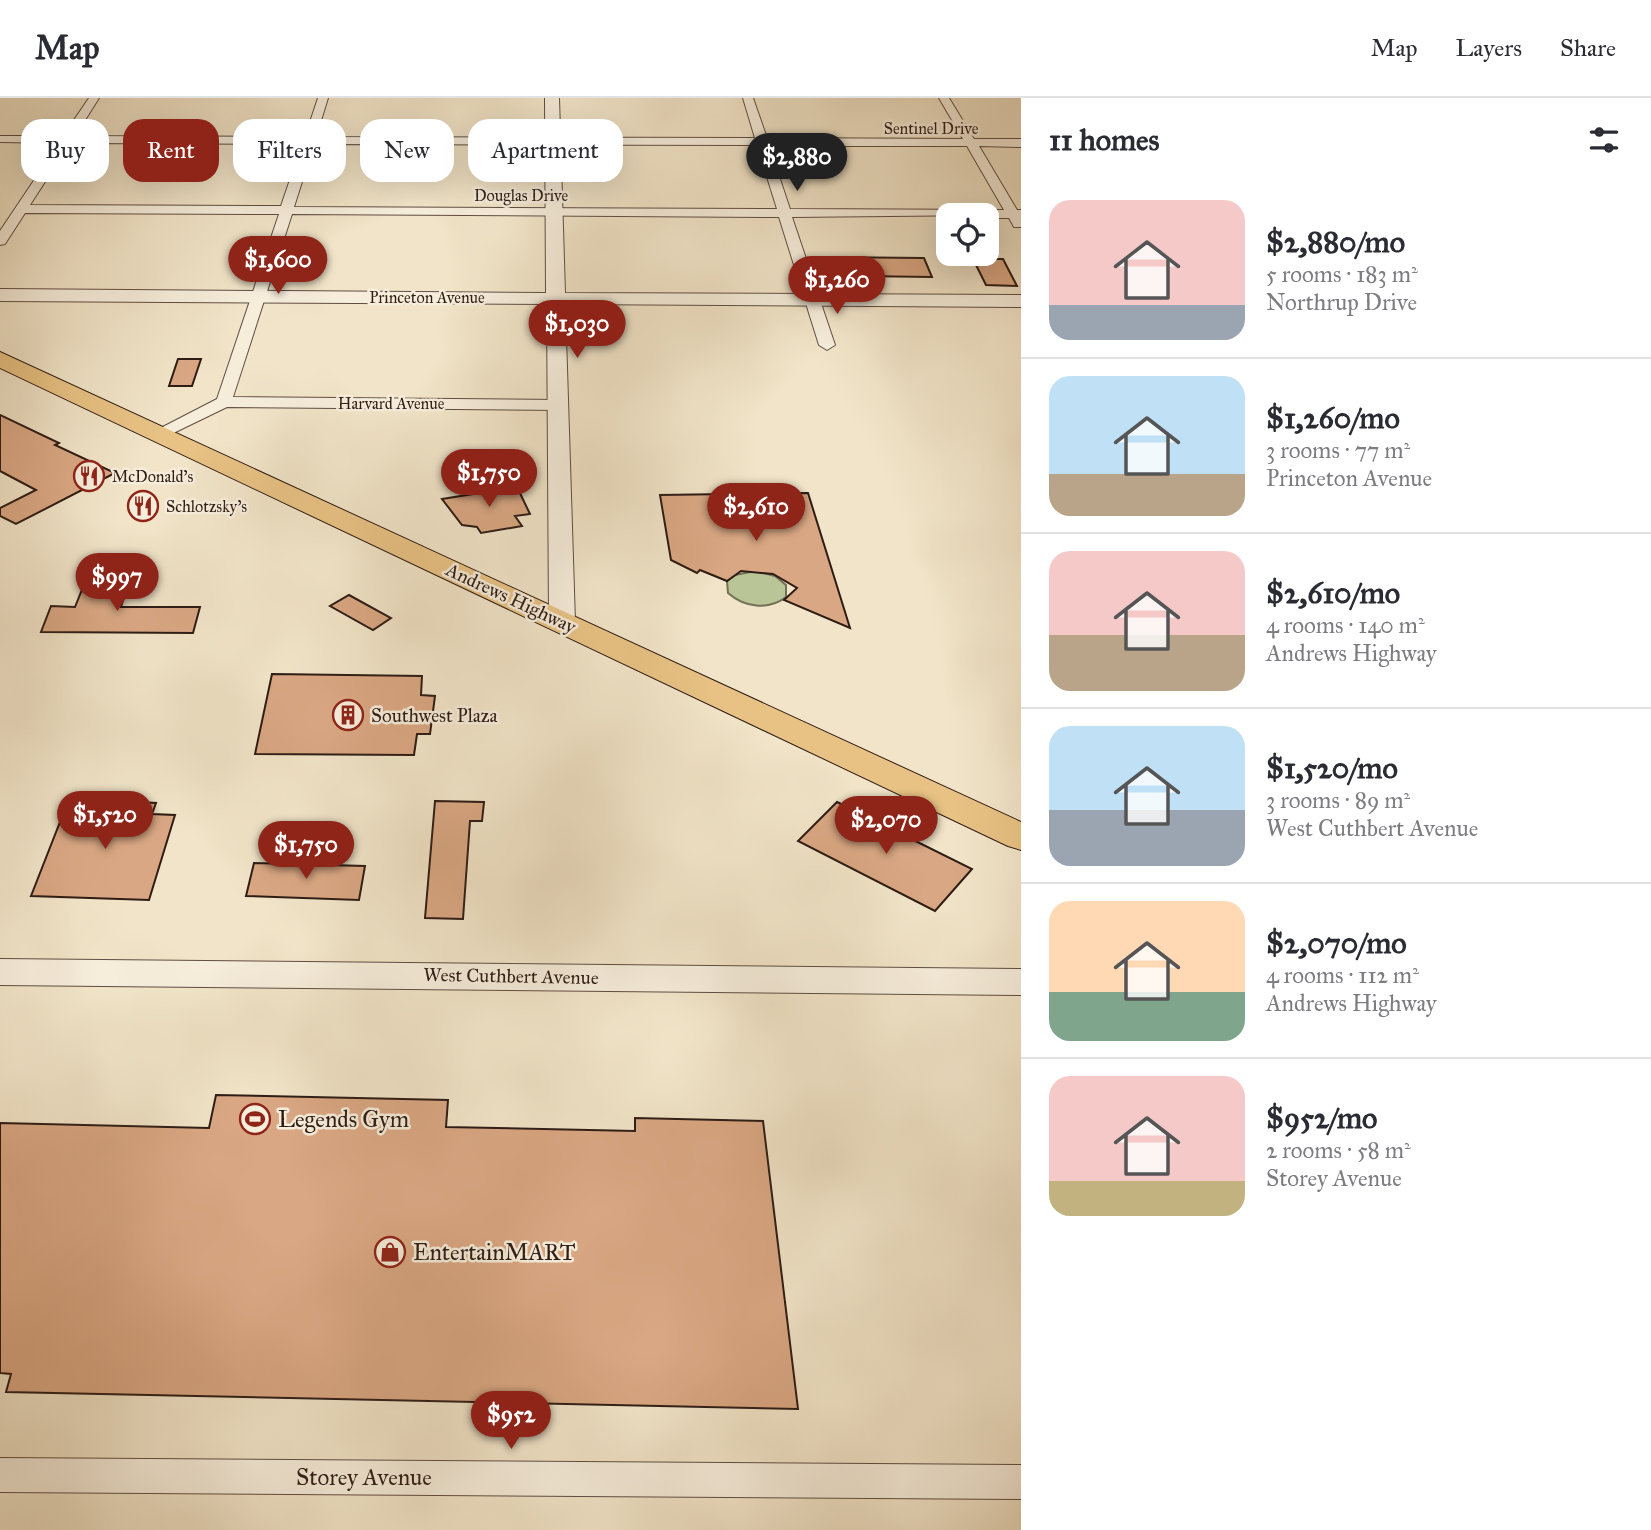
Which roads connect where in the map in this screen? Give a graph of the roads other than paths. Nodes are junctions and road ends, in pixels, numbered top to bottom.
1 (94, 98) edge
2 (323, 98) edge
3 (552, 98) edge
4 (748, 98) edge
5 (944, 98) edge
6 (80, 119) edge
7 (317, 119) edge
8 (552, 119) edge
9 (0, 139) edge
10 (21, 139) edge
11 (109, 140) edge
12 (233, 141) edge
13 (346, 141) edge
14 (468, 142) edge
15 (623, 142) edge
16 (763, 143) junction
17 (1021, 143) edge
18 (973, 144) junction
19 (39, 182) edge
20 (296, 182) edge
21 (553, 182) edge
22 (21, 209) junction
23 (286, 211) junction
24 (554, 212) junction
25 (786, 214) junction
26 (1017, 214) edge
27 (1021, 227) edge
28 (0, 241) edge
29 (0, 295) edge
30 (259, 296) junction
31 (555, 298) junction
32 (812, 299) junction
33 (1021, 300) edge
34 (827, 345) dead end
35 (0, 359) edge
36 (224, 402) junction
37 (558, 405) junction
38 (161, 434) junction
39 (562, 622) junction
40 (1021, 837) edge
41 (0, 972) edge
42 (1021, 982) edge
43 (0, 1475) edge
44 (1021, 1482) edge

1 - 6 street
2 - 7 street
3 - 8 street
4 - 16 street
5 - 18 street
9 - 10 street, Sentinel Drive
11 - 12 street, Sentinel Drive
13 - 14 street, Sentinel Drive
15 - 16 street, Sentinel Drive
16 - 18 street, Sentinel Drive
16 - 25 street
17 - 18 street, Sentinel Drive
18 - 26 street
19 - 22 street
20 - 23 street
21 - 24 street
22 - 23 street, Douglas Drive
22 - 28 street
23 - 24 street, Douglas Drive
23 - 30 street
24 - 25 street, Douglas Drive
24 - 31 street
25 - 26 street, Douglas Drive
25 - 32 street
26 - 27 street
29 - 30 street, Princeton Avenue
30 - 31 street, Princeton Avenue
30 - 36 street
31 - 32 street, Princeton Avenue
31 - 37 street
32 - 33 street, Princeton Avenue
32 - 34 street
35 - 38 main road, Andrews Highway
36 - 37 street, Harvard Avenue
36 - 38 street
37 - 39 street
38 - 39 main road, Andrews Highway
39 - 40 main road, Andrews Highway
41 - 42 street, West Cuthbert Avenue
43 - 44 street, Storey Avenue

